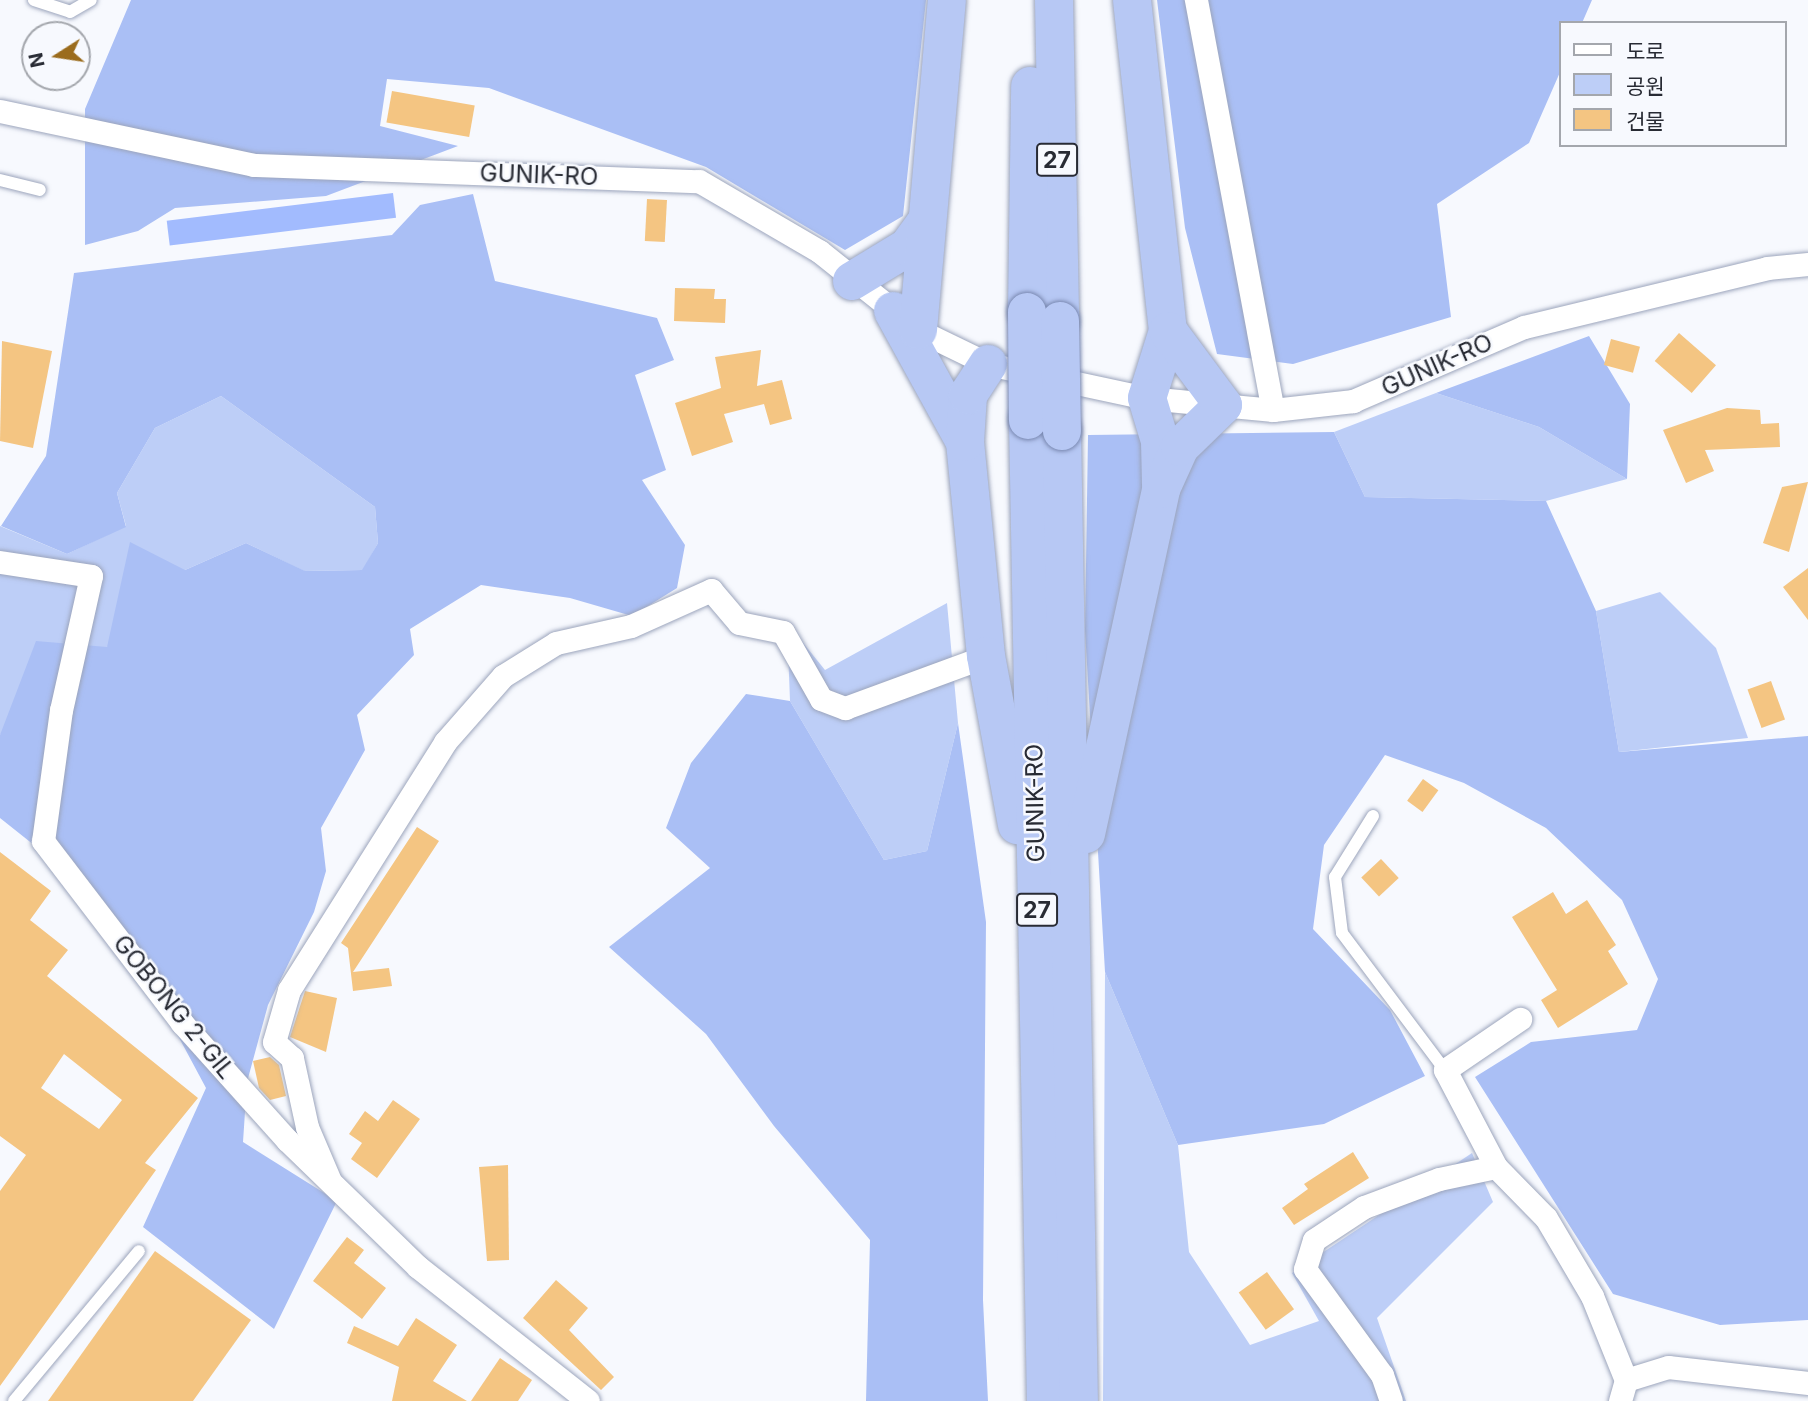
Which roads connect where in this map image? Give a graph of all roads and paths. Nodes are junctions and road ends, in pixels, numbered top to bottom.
1 (34, 0) edge
2 (90, 0) edge
3 (947, 0) edge
4 (1031, 0) edge
5 (1054, 0) edge
6 (1132, 0) edge
7 (1196, 0) edge
8 (0, 111) edge
9 (0, 180) edge
10 (40, 190) dead end
11 (925, 224) junction
12 (1808, 264) edge
13 (852, 281) junction
14 (1044, 317) junction
15 (905, 320) junction
16 (1168, 331) junction
17 (988, 364) junction
18 (1147, 398) junction
19 (1223, 405) junction
20 (1273, 410) junction
21 (1045, 425) junction
22 (965, 442) junction
23 (1161, 489) junction
24 (0, 562) edge
25 (986, 656) junction
26 (1373, 816) dead end
27 (1073, 897) junction
28 (1037, 932) junction
29 (1520, 1019) dead end
30 (1445, 1070) junction
31 (1496, 1167) junction
32 (330, 1181) junction
33 (139, 1251) dead end
34 (1808, 1382) edge
35 (1623, 1391) edge
36 (14, 1401) edge
37 (588, 1401) edge
38 (1046, 1401) edge
39 (1079, 1401) edge
40 (1391, 1401) edge

1 - 2 lane
3 - 11 highway
4 - 14 highway, GUNIK-RO / 27
5 - 14 highway, GUNIK-RO / 27
6 - 16 highway
7 - 20 street
8 - 13 street, GUNIK-RO
9 - 10 lane
11 - 13 highway
11 - 15 highway
12 - 20 street, GUNIK-RO
13 - 15 street, GUNIK-RO
14 - 21 highway, GUNIK-RO / 27, bridge
15 - 17 street, GUNIK-RO
15 - 22 highway
16 - 18 highway
16 - 19 highway
17 - 18 street, GUNIK-RO
17 - 22 highway
18 - 19 street, GUNIK-RO
18 - 23 highway
19 - 20 street, GUNIK-RO
19 - 23 highway
21 - 27 highway, GUNIK-RO / 27
21 - 28 highway, GUNIK-RO / 27
22 - 25 highway
23 - 27 highway
24 - 32 street, GOBONG 2-GIL
25 - 28 highway
25 - 32 street
26 - 30 lane
27 - 39 highway, GUNIK-RO / 27
28 - 38 highway, GUNIK-RO / 27
29 - 30 street
30 - 31 street
31 - 35 street
31 - 40 street
32 - 37 street, GOBONG 2-GIL
33 - 36 lane
34 - 35 street

